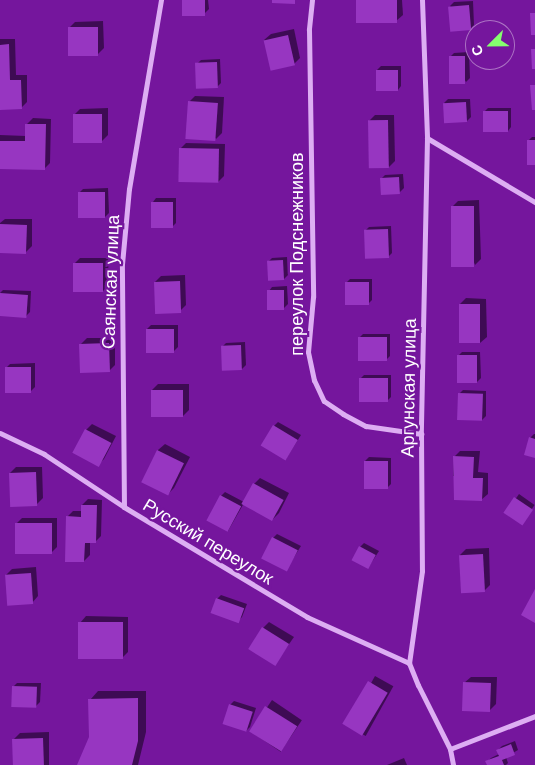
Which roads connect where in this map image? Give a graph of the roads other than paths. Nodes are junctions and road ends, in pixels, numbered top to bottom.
1 (160, 0) edge
2 (312, 0) edge
3 (422, 0) edge
4 (427, 138) junction
5 (535, 202) edge
6 (0, 433) edge
7 (421, 434) junction
8 (124, 508) junction
9 (409, 663) junction
10 (535, 716) edge
11 (450, 749) junction
12 (453, 765) edge

1 - 8 street, Саянская улица
2 - 7 street, переулок Подснежников
3 - 4 street, Аргунская улица
4 - 5 street
4 - 7 street, Аргунская улица
6 - 8 street, Русский переулок
7 - 9 street, Аргунская улица
8 - 9 street, Русский переулок
9 - 11 street
10 - 11 street
11 - 12 street

